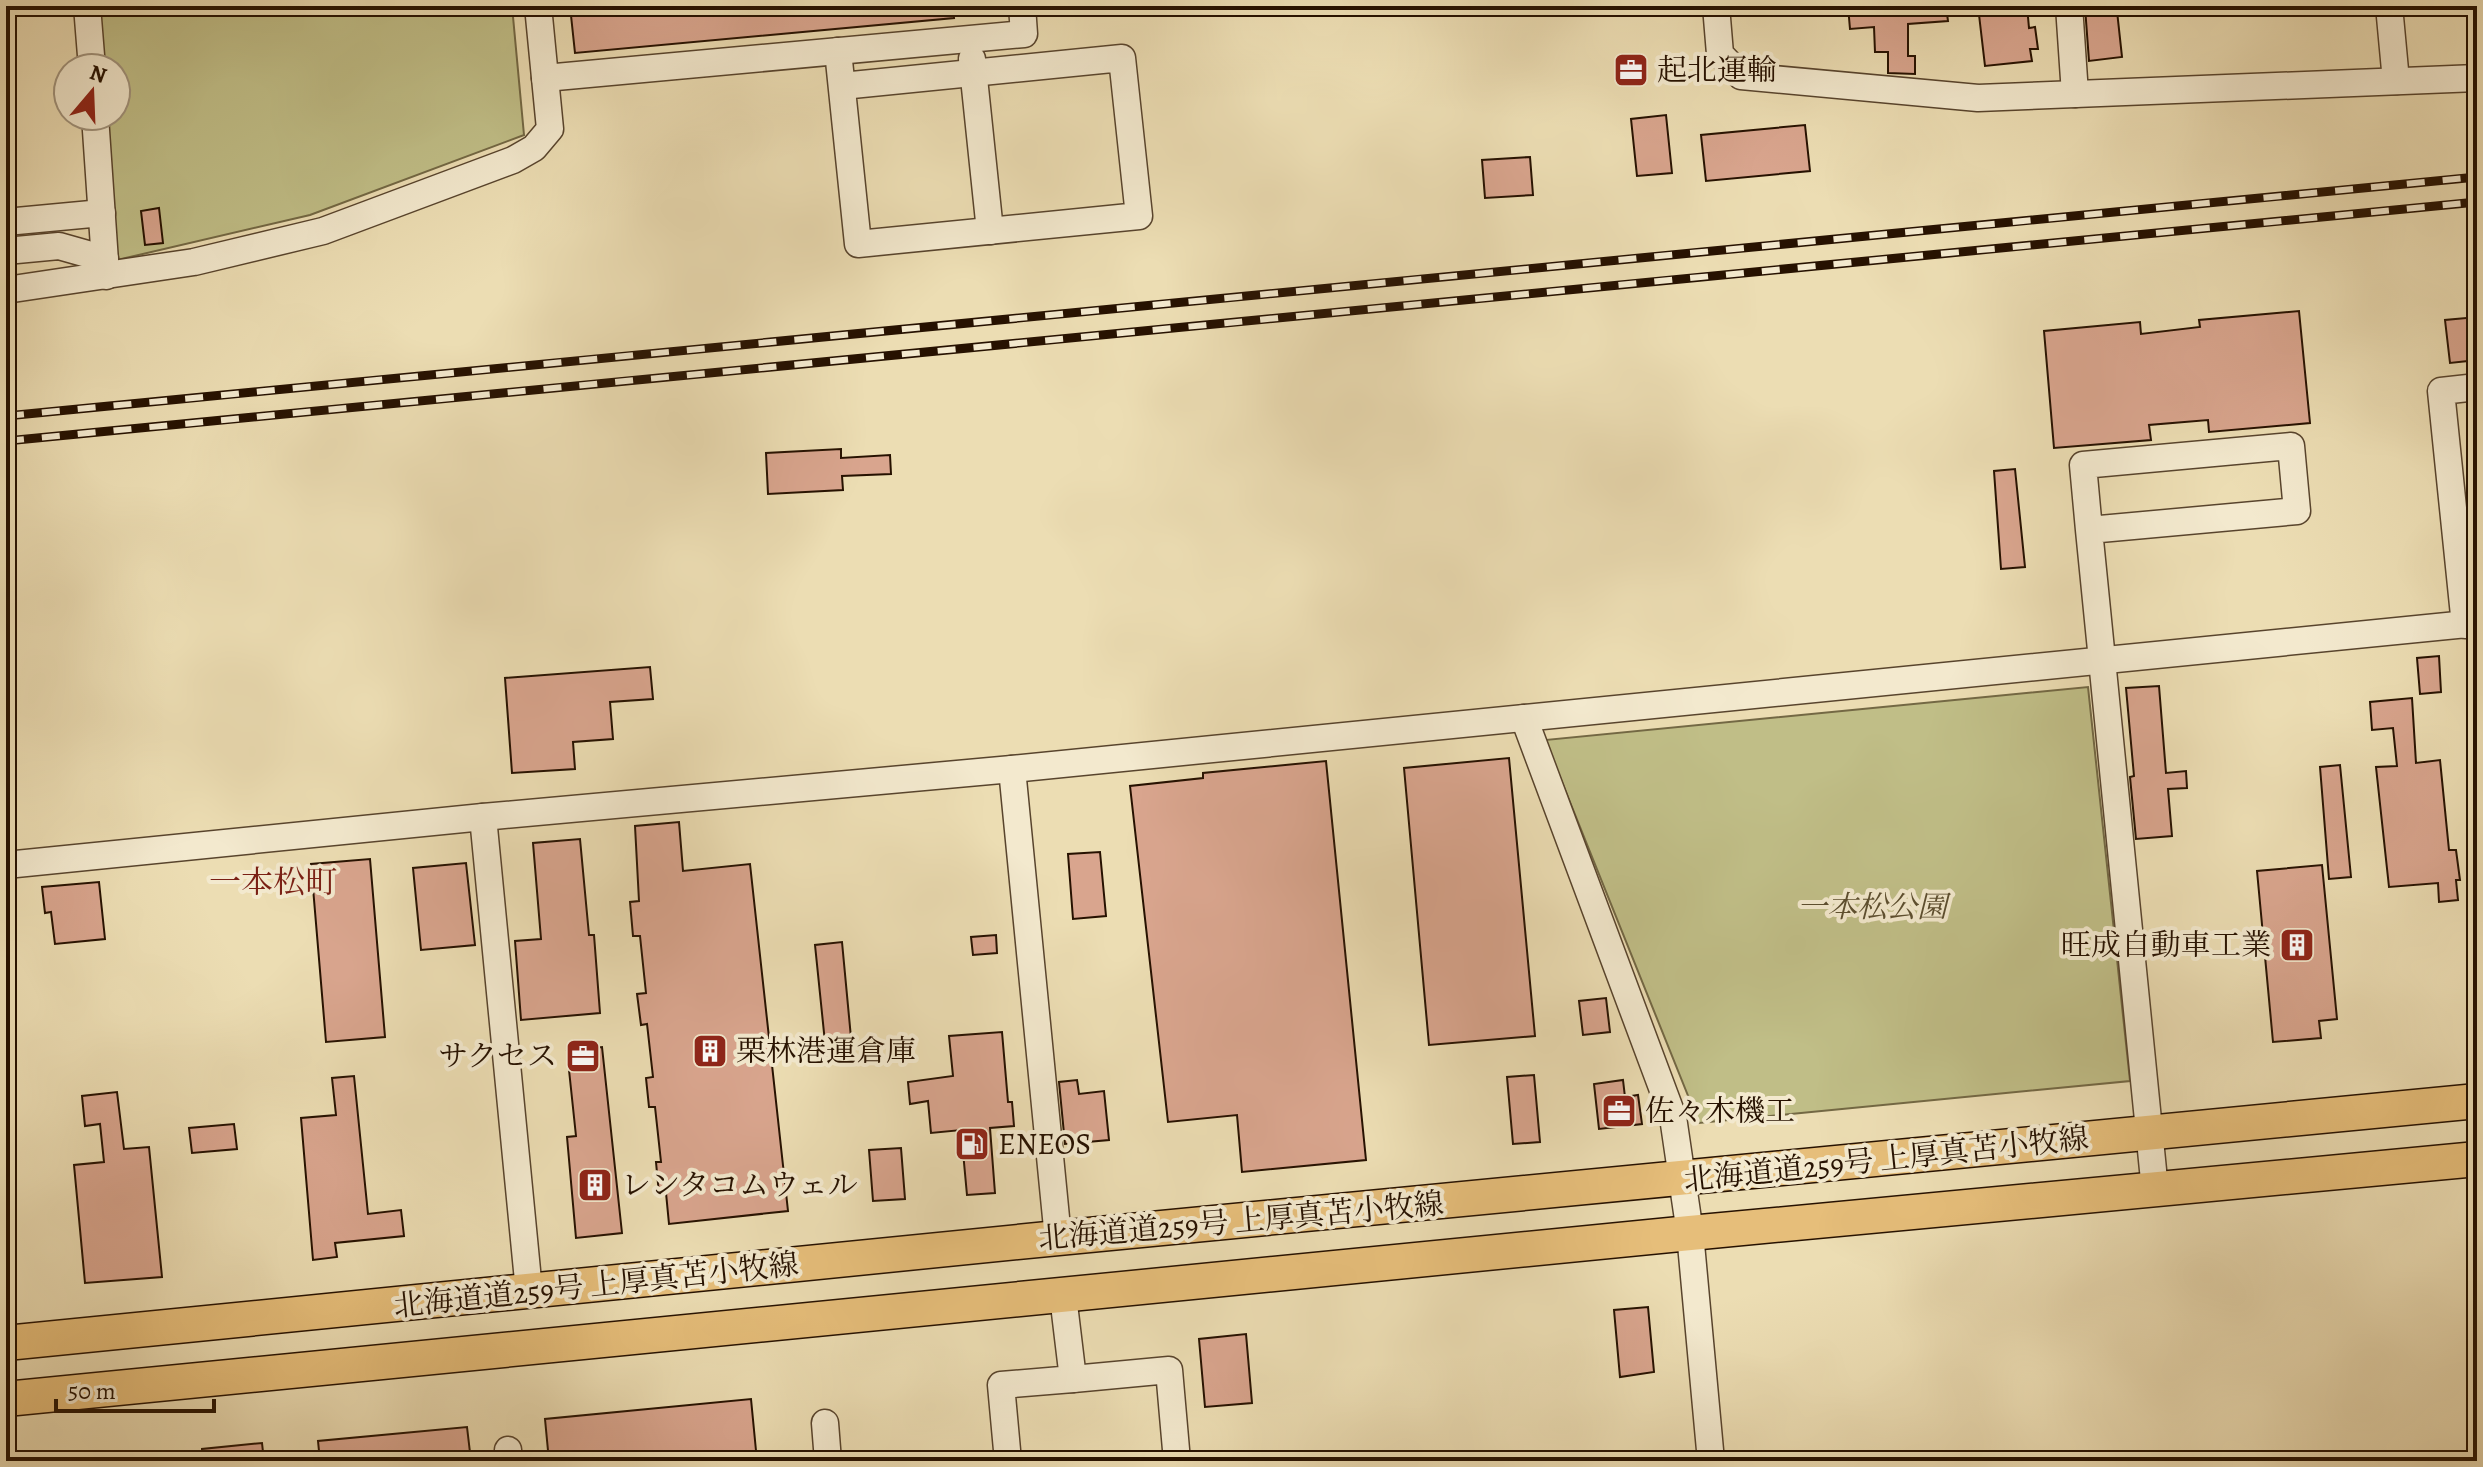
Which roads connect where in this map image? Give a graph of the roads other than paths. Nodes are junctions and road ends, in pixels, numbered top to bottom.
1 (87, 6) edge
2 (538, 6) edge
3 (1022, 6) edge
4 (1716, 6) edge
5 (2069, 6) edge
6 (2389, 6) edge
7 (970, 39) junction
8 (838, 51) junction
9 (91, 52) edge
10 (974, 73) junction
11 (545, 78) junction
12 (2477, 78) edge
13 (2396, 81) junction
14 (842, 86) junction
15 (2075, 94) junction
16 (96, 132) edge
17 (102, 213) junction
18 (6, 222) edge
19 (990, 231) junction
20 (6, 251) edge
21 (106, 268) junction
22 (6, 290) edge
23 (2477, 387) edge
24 (2089, 530) junction
25 (2471, 624) edge
26 (2102, 661) junction
27 (1524, 718) junction
28 (1012, 769) junction
29 (483, 817) junction
30 (6, 865) edge
31 (2477, 1101) edge
32 (2149, 1134) junction
33 (2477, 1159) edge
34 (1684, 1179) junction
35 (2155, 1190) junction
36 (1690, 1233) junction
37 (1058, 1238) junction
38 (529, 1291) junction
39 (1063, 1296) junction
40 (6, 1343) edge
41 (1073, 1379) junction
42 (6, 1395) edge
43 (825, 1423) dead end
44 (828, 1461) edge
45 (1008, 1461) edge
46 (1177, 1461) edge
47 (1711, 1461) edge

1 - 9 street
2 - 11 street
3 - 7 street
4 - 15 street
5 - 15 street
6 - 13 street
7 - 8 street
7 - 10 street
8 - 11 street
8 - 14 street
10 - 14 street
10 - 19 street
10 - 19 street
11 - 21 street
12 - 13 street
13 - 15 street
14 - 19 street
16 - 17 street
17 - 18 street
17 - 21 street
20 - 21 street
21 - 22 street
23 - 25 street
24 - 24 street
24 - 26 street
25 - 26 street
26 - 27 street
26 - 32 street
27 - 28 street
27 - 34 street
28 - 29 street
28 - 37 street
29 - 30 street
29 - 38 street
31 - 32 main road, 北海道道259号 上厚真苫小牧線
32 - 34 main road, 北海道道259号 上厚真苫小牧線
32 - 35 street
33 - 35 main road, 北海道道259号 上厚真苫小牧線
34 - 36 street
34 - 37 main road, 北海道道259号 上厚真苫小牧線
35 - 36 main road, 北海道道259号 上厚真苫小牧線
36 - 39 main road, 北海道道259号 上厚真苫小牧線
36 - 47 street
37 - 38 main road, 北海道道259号 上厚真苫小牧線
38 - 40 main road, 北海道道259号 上厚真苫小牧線
39 - 41 street
39 - 42 main road, 北海道道259号 上厚真苫小牧線
41 - 45 street
41 - 46 street
43 - 44 street

